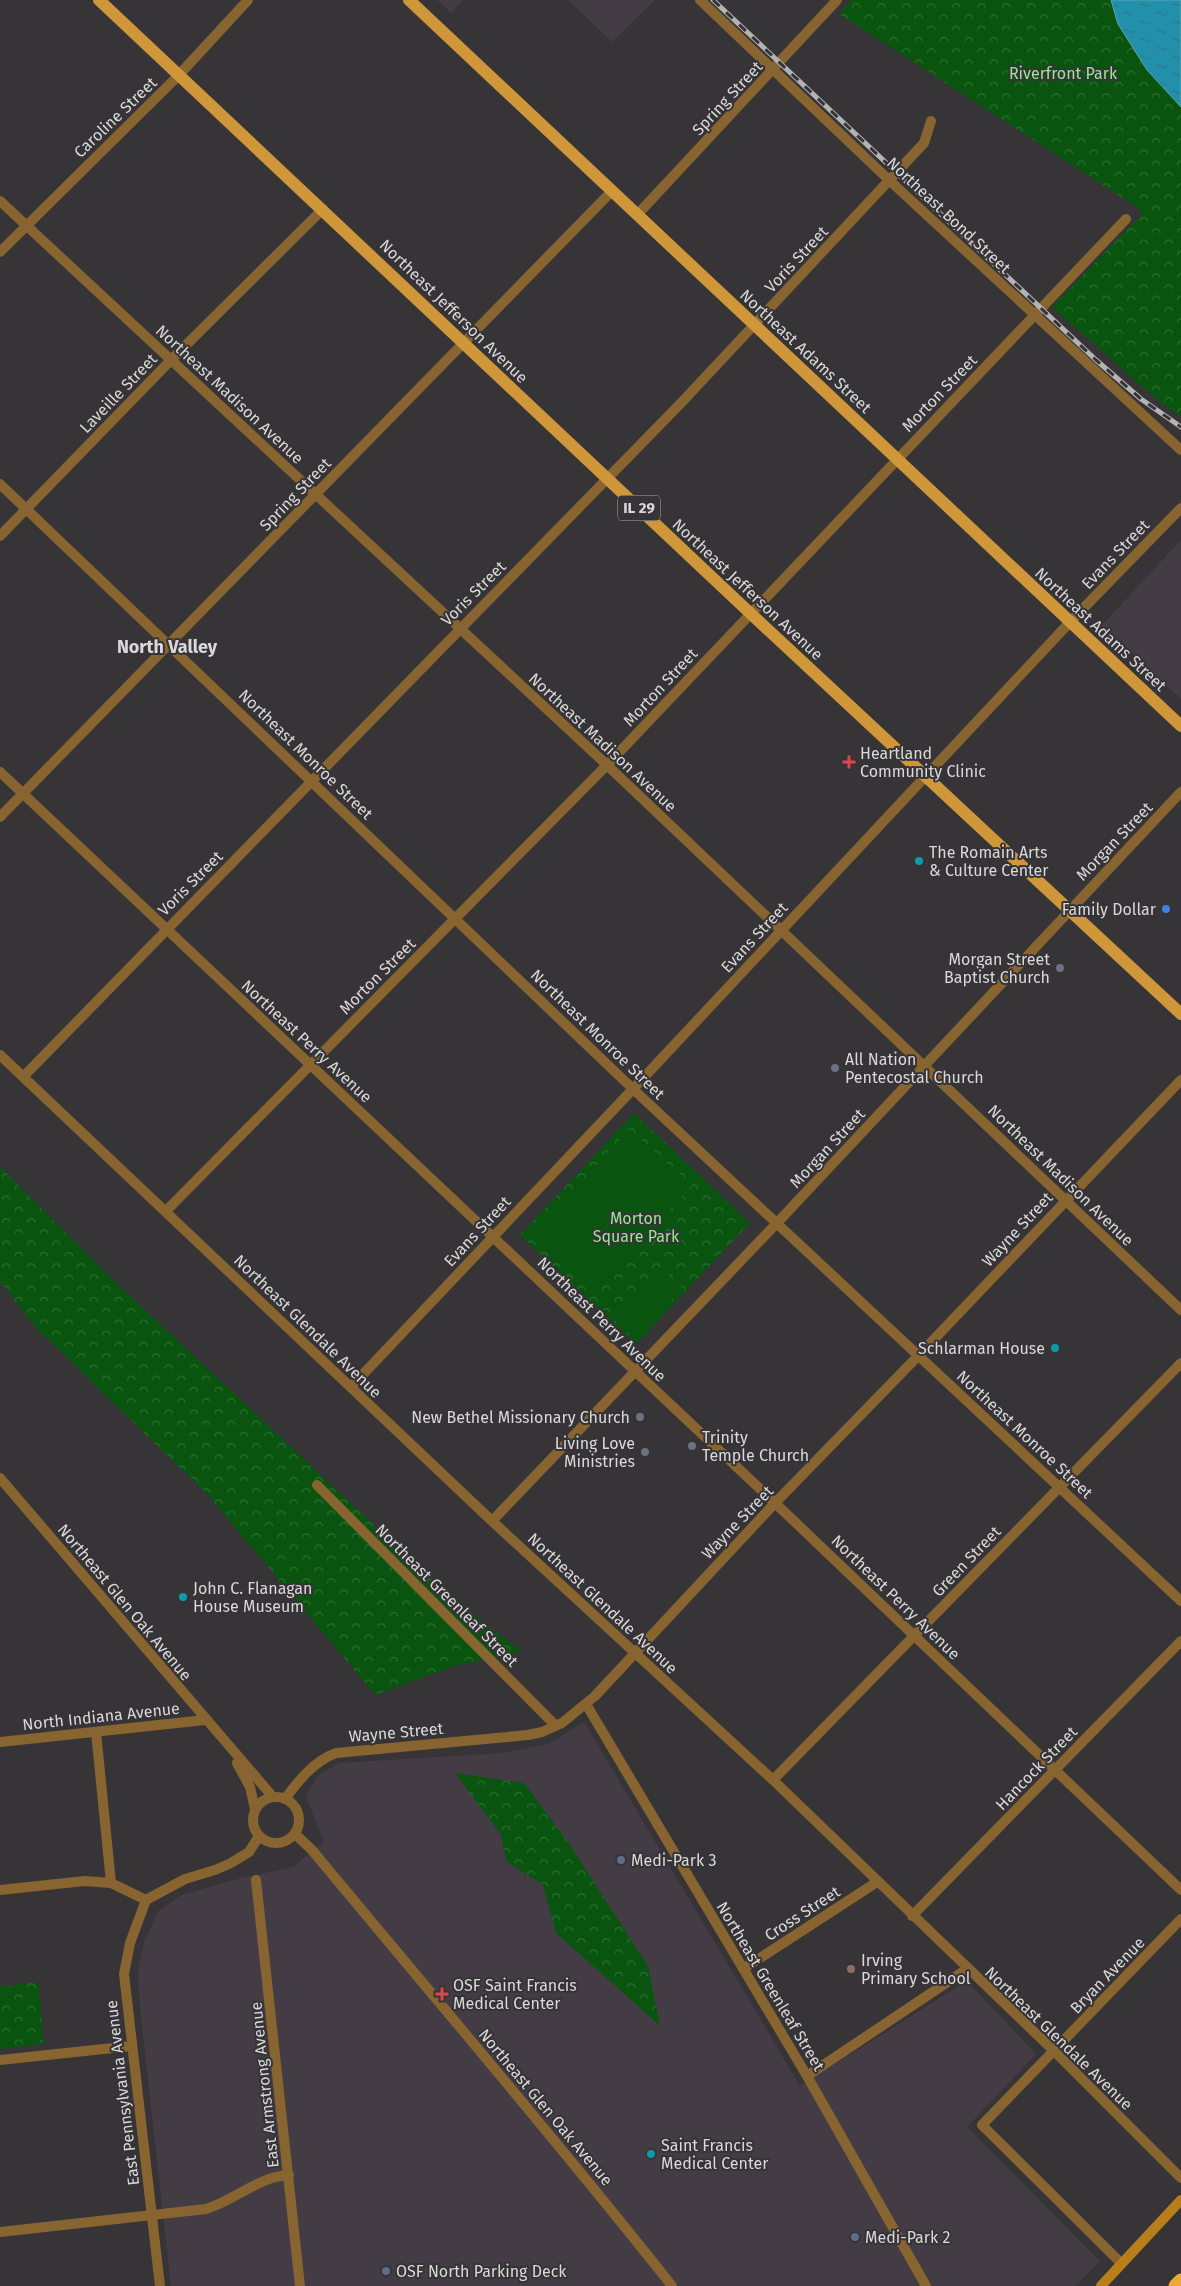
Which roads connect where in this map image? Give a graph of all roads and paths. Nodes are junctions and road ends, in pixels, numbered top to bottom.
1 (99, 0) edge
2 (248, 0) edge
3 (409, 0) edge
4 (700, 0) edge
5 (837, 0) edge
6 (774, 70) junction
7 (178, 76) junction
8 (931, 121) dead end
9 (889, 180) junction
10 (612, 191) junction
11 (0, 201) edge
12 (323, 209) junction
13 (637, 215) junction
14 (1126, 219) dead end
15 (26, 226) junction
16 (0, 252) edge
17 (1034, 314) junction
18 (754, 325) junction
19 (464, 344) junction
20 (172, 359) junction
21 (1181, 450) edge
22 (897, 459) junction
23 (606, 478) junction
24 (0, 484) edge
25 (315, 494) junction
26 (1181, 508) edge
27 (27, 509) junction
28 (0, 536) edge
29 (750, 613) junction
30 (1070, 622) junction
31 (460, 628) junction
32 (169, 644) junction
33 (1181, 726) edge
34 (607, 765) junction
35 (0, 772) edge
36 (925, 777) junction
37 (313, 781) junction
38 (1181, 792) edge
39 (23, 794) junction
40 (0, 818) edge
41 (1069, 910) junction
42 (456, 920) junction
43 (167, 928) junction
44 (780, 930) junction
45 (1181, 1014) edge
46 (0, 1055) edge
47 (309, 1064) junction
48 (924, 1065) junction
49 (23, 1076) junction
50 (1181, 1080) edge
51 (633, 1089) junction
52 (1066, 1200) junction
53 (166, 1211) junction
54 (777, 1223) junction
55 (493, 1236) junction
56 (1181, 1310) edge
57 (920, 1355) junction
58 (1181, 1363) edge
59 (636, 1372) junction
60 (351, 1387) junction
61 (1, 1480) edge
62 (317, 1485) dead end
63 (1059, 1487) junction
64 (776, 1503) junction
65 (492, 1521) junction
66 (1181, 1601) edge
67 (915, 1636) junction
68 (1181, 1641) edge
69 (635, 1652) junction
70 (586, 1704) junction
71 (205, 1720) junction
72 (556, 1726) junction
73 (96, 1732) junction
74 (0, 1742) edge
75 (226, 1745) junction
76 (1056, 1770) junction
77 (773, 1780) junction
78 (273, 1797) junction
79 (285, 1799) junction
80 (255, 1809) junction
81 (294, 1834) junction
82 (259, 1836) junction
83 (256, 1880) dead end
84 (876, 1882) junction
85 (111, 1883) junction
86 (0, 1890) edge
87 (1181, 1890) edge
88 (146, 1900) junction
89 (912, 1916) junction
90 (1181, 1919) edge
91 (743, 1969) junction
92 (967, 1970) junction
93 (132, 2046) junction
94 (1054, 2051) junction
95 (0, 2060) edge
96 (807, 2076) junction
97 (289, 2175) junction
98 (1181, 2178) edge
99 (1181, 2200) edge
100 (151, 2216) junction
101 (0, 2232) edge
102 (1121, 2264) junction
103 (655, 2265) junction
104 (1181, 2281) edge
105 (160, 2286) edge
106 (300, 2286) edge
107 (672, 2286) edge
108 (678, 2286) edge
109 (926, 2286) edge
110 (1101, 2286) edge
111 (1176, 2286) edge

1 - 7 main road, Northeast Jefferson Avenue / IL 29
2 - 7 street, Caroline Street
3 - 10 main road, Northeast Adams Street
4 - 6 street, Northeast Bond Street
5 - 6 street, Spring Street
6 - 9 street, Northeast Bond Street
6 - 13 street, Spring Street
7 - 12 main road, Northeast Jefferson Avenue / IL 29
7 - 15 street, Caroline Street
8 - 9 street, Voris Street
9 - 17 street, Northeast Bond Street
9 - 18 street, Voris Street
10 - 13 main road, Northeast Adams Street
10 - 19 street, Spring Street
11 - 15 street, Northeast Madison Avenue
12 - 19 main road, Northeast Jefferson Avenue / IL 29
12 - 20 street, Laveille Street
13 - 18 main road, Northeast Adams Street
14 - 17 street, Morton Street
15 - 16 street, Caroline Street
15 - 20 street, Northeast Madison Avenue
17 - 21 street, Northeast Bond Street
17 - 22 street, Morton Street
18 - 22 main road, Northeast Adams Street
18 - 23 street, Voris Street
19 - 23 main road, Northeast Jefferson Avenue / IL 29
19 - 25 street, Spring Street
20 - 25 street, Northeast Madison Avenue
20 - 27 street, Laveille Street
22 - 29 street, Morton Street
22 - 30 main road, Northeast Adams Street
23 - 29 main road, Northeast Jefferson Avenue / IL 29
23 - 31 street, Voris Street
24 - 27 street, Northeast Monroe Street
25 - 31 street, Northeast Madison Avenue
25 - 32 street, Spring Street
26 - 30 street, Evans Street
27 - 28 street, Laveille Street
27 - 32 street, Northeast Monroe Street
29 - 34 street, Morton Street
29 - 36 main road, Northeast Jefferson Avenue / IL 29
30 - 33 main road, Northeast Adams Street
30 - 36 street, Evans Street
31 - 34 street, Northeast Madison Avenue
31 - 37 street, Voris Street
32 - 37 street, Northeast Monroe Street
32 - 39 street, Spring Street
34 - 42 street, Morton Street
34 - 44 street, Northeast Madison Avenue
35 - 39 street, Northeast Perry Avenue
36 - 41 main road, Northeast Jefferson Avenue / IL 29
36 - 44 street, Evans Street
37 - 42 street, Northeast Monroe Street
37 - 43 street, Voris Street
38 - 41 street, Morgan Street
39 - 40 street, Spring Street
39 - 43 street, Northeast Perry Avenue
41 - 45 main road, Northeast Jefferson Avenue / IL 29
41 - 48 street, Morgan Street
42 - 47 street, Morton Street
42 - 51 street, Northeast Monroe Street
43 - 47 street, Northeast Perry Avenue
43 - 49 street, Voris Street
44 - 48 street, Northeast Madison Avenue
44 - 51 street, Evans Street
46 - 49 street, Northeast Glendale Avenue
47 - 53 street, Morton Street
47 - 55 street, Northeast Perry Avenue
48 - 52 street, Northeast Madison Avenue
48 - 54 street, Morgan Street
49 - 53 street, Northeast Glendale Avenue
50 - 52 street, Wayne Street
51 - 54 street, Northeast Monroe Street
51 - 55 street, Evans Street
52 - 56 street, Northeast Madison Avenue
52 - 57 street, Wayne Street
53 - 60 street, Northeast Glendale Avenue
54 - 57 street, Northeast Monroe Street
54 - 59 street, Morgan Street
55 - 59 street, Northeast Perry Avenue
55 - 60 street, Evans Street
57 - 63 street, Northeast Monroe Street
57 - 64 street, Wayne Street
58 - 63 street, Green Street
59 - 64 street, Northeast Perry Avenue
59 - 65 street, Morgan Street
60 - 65 street, Northeast Glendale Avenue
61 - 71 street, Northeast Glen Oak Avenue
62 - 72 street, Northeast Greenleaf Street
63 - 66 street, Northeast Monroe Street
63 - 67 street, Green Street
64 - 67 street, Northeast Perry Avenue
64 - 69 street, Wayne Street
65 - 69 street, Northeast Glendale Avenue
67 - 76 street, Northeast Perry Avenue
67 - 77 street, Green Street
68 - 76 street, Hancock Street
69 - 70 street, Wayne Street
69 - 77 street, Northeast Glendale Avenue
70 - 72 street, Wayne Street
70 - 91 street, Northeast Greenleaf Street
71 - 73 street, North Indiana Avenue
71 - 75 street, Northeast Glen Oak Avenue
72 - 79 street, Wayne Street
73 - 74 street, North Indiana Avenue
73 - 85 street
75 - 78 street, Northeast Glen Oak Avenue
75 - 80 street, Northeast Glen Oak Avenue
76 - 87 street, Northeast Perry Avenue
76 - 89 street, Hancock Street
77 - 84 street, Northeast Glendale Avenue
78 - 79 street
78 - 80 street
79 - 81 street
80 - 82 street
81 - 82 street
81 - 103 street, Northeast Glen Oak Avenue
82 - 88 street
83 - 97 street, East Armstrong Avenue
84 - 89 street, Northeast Glendale Avenue
84 - 91 street, Cross Street
85 - 86 street
85 - 88 street
88 - 93 street, East Pennsylvania Avenue
89 - 92 street, Northeast Glendale Avenue
90 - 94 street, Bryan Avenue
91 - 96 street, Northeast Greenleaf Street
92 - 94 street, Northeast Glendale Avenue
92 - 96 street
93 - 95 street
93 - 100 street, East Pennsylvania Avenue
94 - 98 street, Northeast Glendale Avenue
94 - 102 street, Bryan Avenue
96 - 109 street, Northeast Greenleaf Street
97 - 100 street
97 - 106 street, East Armstrong Avenue
99 - 102 main road
100 - 101 street
100 - 105 street, East Pennsylvania Avenue
102 - 110 main road
103 - 107 street, Northeast Glen Oak Avenue
103 - 108 street, Northeast Glen Oak Avenue
104 - 111 highway

